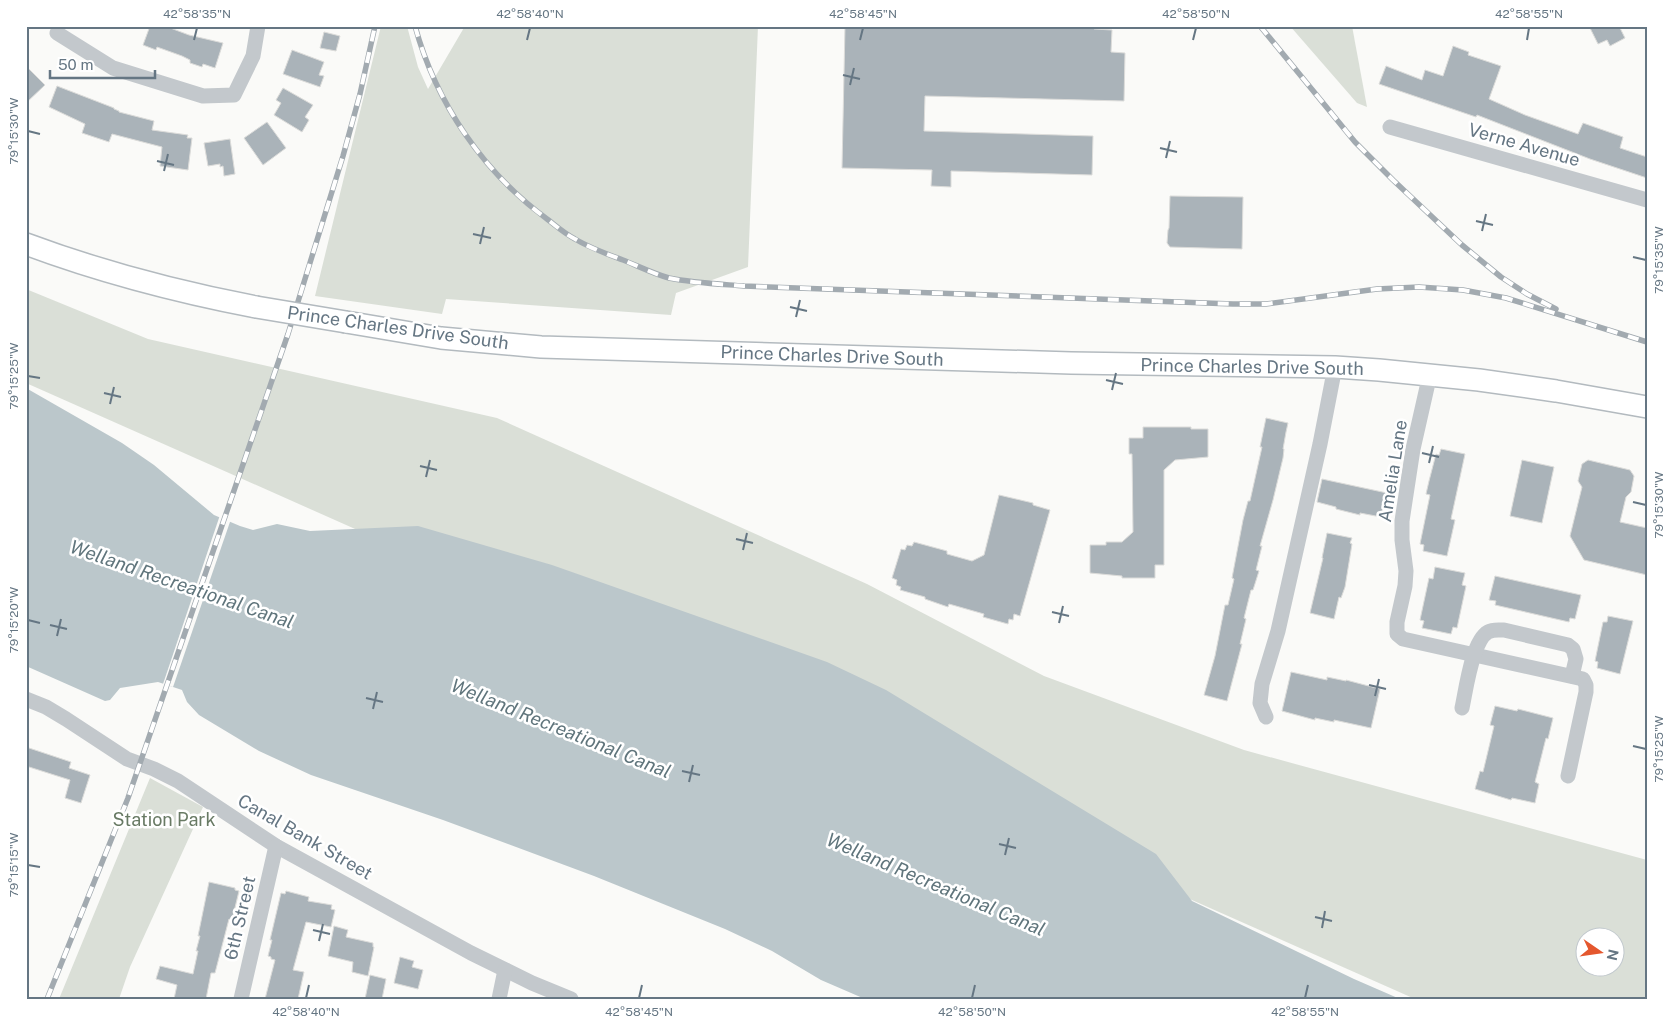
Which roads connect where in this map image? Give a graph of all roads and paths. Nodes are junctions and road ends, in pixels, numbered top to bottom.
1 (258, 26) edge
2 (56, 33) dead end
3 (1390, 127) dead end
4 (1647, 200) edge
5 (26, 244) edge
6 (1335, 368) junction
7 (1430, 374) junction
8 (1647, 407) edge
9 (1474, 654) junction
10 (1572, 676) junction
11 (26, 699) edge
12 (1462, 708) dead end
13 (1266, 717) dead end
14 (1568, 776) dead end
15 (276, 846) junction
16 (505, 970) junction
17 (241, 999) edge
18 (499, 999) edge
19 (571, 999) edge

1 - 2 street
3 - 4 street, Verne Avenue
5 - 6 main road, Prince Charles Drive South, bridge
6 - 7 main road, Prince Charles Drive South
6 - 13 street
7 - 8 main road, Prince Charles Drive South
7 - 9 street, Amelia Lane
9 - 10 street
9 - 10 street
9 - 12 street
10 - 14 street
11 - 15 street, Canal Bank Street
15 - 16 street, Canal Bank Street
15 - 17 street, 6th Street
16 - 18 street
16 - 19 street, Canal Bank Street

